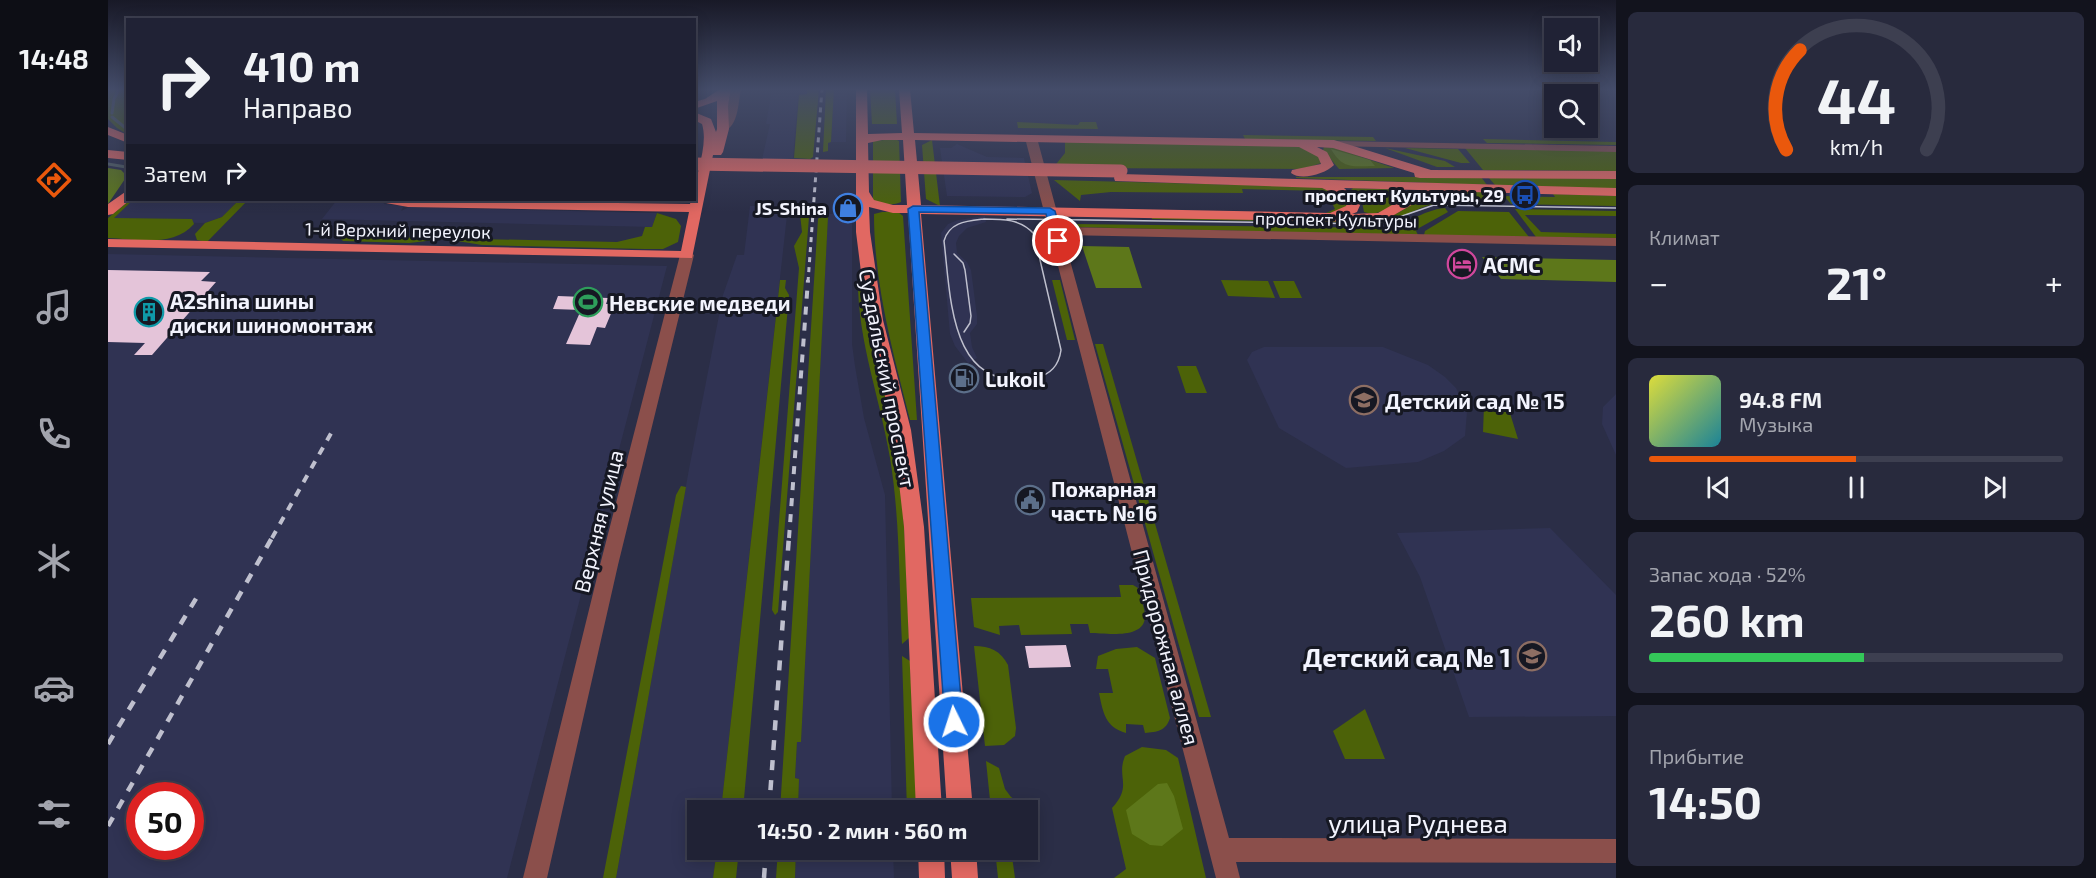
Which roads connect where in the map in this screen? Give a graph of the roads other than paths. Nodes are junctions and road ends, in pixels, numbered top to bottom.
1 (710, 130) edge
2 (723, 130) edge
3 (861, 130) edge
4 (908, 130) edge
5 (108, 131) edge
6 (696, 136) edge
7 (908, 136) junction
8 (1031, 138) junction
9 (126, 139) edge
10 (861, 142) junction
11 (108, 143) edge
12 (1294, 143) junction
13 (1334, 144) junction
14 (126, 146) edge
15 (707, 148) junction
16 (1616, 149) edge
17 (696, 164) edge
18 (700, 172) edge
19 (1298, 173) junction
20 (1120, 175) junction
21 (1616, 175) edge
22 (1431, 181) junction
23 (1320, 184) junction
24 (861, 189) junction
25 (1616, 192) edge
26 (126, 196) edge
27 (397, 201) edge
28 (697, 208) junction
29 (913, 209) junction
30 (108, 211) edge
31 (1050, 211) junction
32 (1319, 217) junction
33 (1055, 231) junction
34 (108, 243) edge
35 (1616, 243) edge
36 (687, 255) junction
37 (928, 800) edge
38 (959, 800) edge
39 (1221, 850) junction
40 (1616, 851) edge
41 (931, 860) edge
42 (964, 860) edge
43 (535, 878) edge
44 (932, 878) edge
45 (965, 878) edge
46 (1228, 878) edge

1 - 15 main road, Верхняя улица
2 - 18 main road, Верхняя улица
3 - 10 main road, Суздальский проспект
4 - 7 main road, Суздальский проспект
5 - 9 main road
6 - 15 main road
7 - 8 main road
7 - 10 main road
7 - 29 main road, Суздальский проспект
8 - 12 main road
8 - 31 street, Придорожная аллея
10 - 24 main road, Суздальский проспект
11 - 14 main road
12 - 13 main road
12 - 19 main road
13 - 16 street
13 - 22 main road
15 - 18 main road, Верхняя улица
17 - 20 main road, bridge
18 - 20 main road
18 - 28 main road, Верхняя улица
19 - 20 main road, проспект Культуры
19 - 22 main road, проспект Культуры
20 - 23 main road, проспект Культуры
21 - 22 main road, проспект Культуры
22 - 23 main road, проспект Культуры
22 - 25 main road, проспект Культуры
22 - 32 main road
23 - 32 main road
24 - 29 main road
24 - 37 main road, Суздальский проспект
26 - 30 main road
27 - 28 main road
28 - 36 main road, Верхняя улица
29 - 31 main road
29 - 38 main road, Суздальский проспект
31 - 32 main road
31 - 33 street, Придорожная аллея
33 - 35 street, проспект Культуры
33 - 39 street, Придорожная аллея
34 - 36 main road, 1-й Верхний переулок
36 - 43 street, Верхняя улица
39 - 40 street, улица Руднева
39 - 46 street, Придорожная аллея
41 - 44 main road
42 - 45 main road

